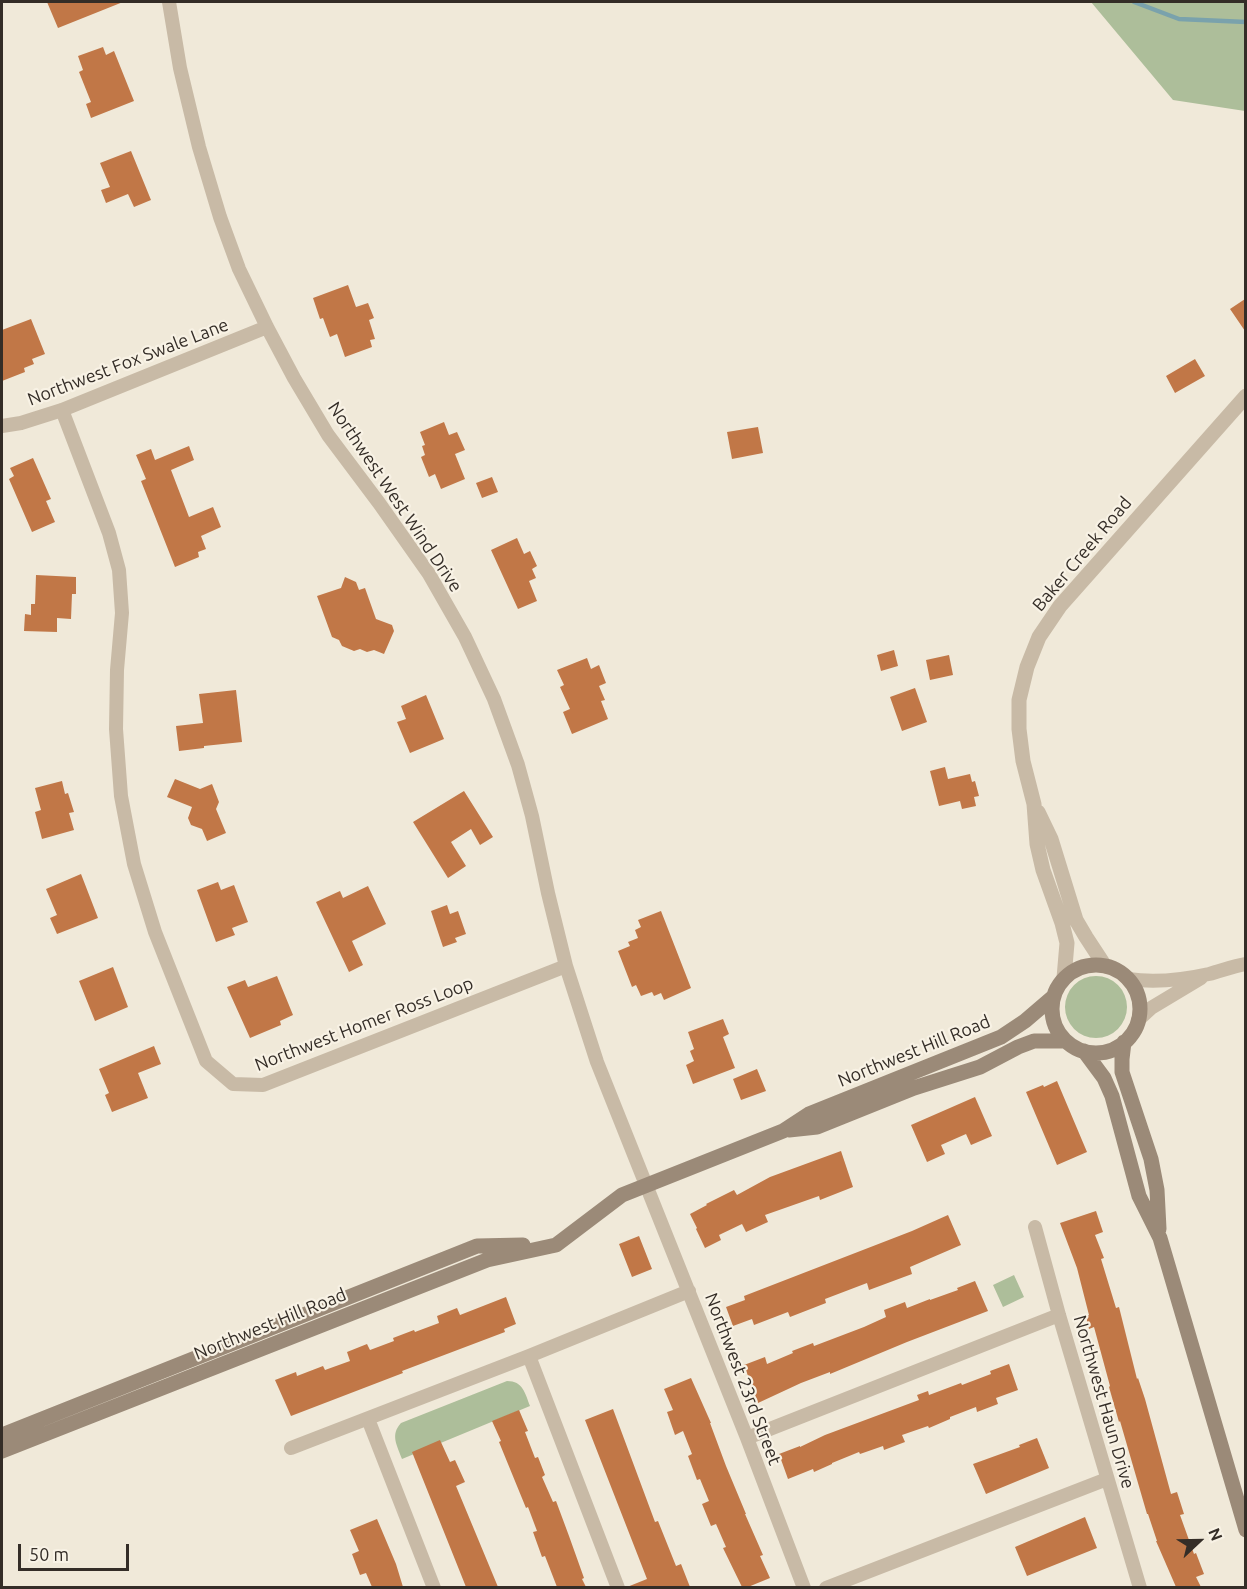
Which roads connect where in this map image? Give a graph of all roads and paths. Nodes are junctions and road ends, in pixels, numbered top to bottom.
1 (169, 2) edge
2 (267, 327) junction
3 (1245, 396) edge
4 (62, 410) junction
5 (2, 426) edge
6 (1034, 804) junction
7 (1245, 964) edge
8 (566, 966) junction
9 (1105, 966) junction
10 (1207, 974) junction
11 (1064, 978) junction
12 (1128, 979) junction
13 (1053, 997) junction
14 (1138, 1020) junction
15 (1065, 1041) junction
16 (1124, 1042) junction
17 (1084, 1051) junction
18 (783, 1131) junction
19 (646, 1185) junction
20 (1035, 1227) dead end
21 (1160, 1238) junction
22 (556, 1245) junction
23 (689, 1291) junction
24 (1059, 1315) junction
25 (529, 1356) junction
26 (368, 1419) junction
27 (2, 1435) edge
28 (747, 1438) junction
29 (291, 1448) dead end
30 (2, 1451) edge
31 (1107, 1479) junction
32 (1245, 1530) edge
33 (434, 1587) edge
34 (618, 1587) edge
35 (804, 1587) edge
36 (826, 1587) edge
37 (1140, 1587) edge

1 - 2 street, Northwest West Wind Drive
2 - 4 street, Northwest Fox Swale Lane
2 - 8 street, Northwest West Wind Drive
3 - 6 street, Baker Creek Road
4 - 5 street, Northwest Fox Swale Lane
4 - 8 street, Northwest Homer Ross Loop
6 - 9 street, Baker Creek Road
6 - 11 street, Baker Creek Road
7 - 10 street
8 - 19 street, Northwest West Wind Drive
9 - 11 main road
9 - 12 main road
10 - 12 street
10 - 14 street
11 - 13 main road
12 - 14 main road
13 - 15 main road
13 - 18 main road, Northwest Hill Road
14 - 16 main road
15 - 17 main road
15 - 18 main road, Northwest Hill Road
16 - 17 main road
16 - 21 main road
17 - 21 main road
18 - 19 main road, Northwest Hill Road
19 - 22 main road, Northwest Hill Road
19 - 23 street, Northwest 23rd Street
20 - 24 street, Northwest Haun Drive
21 - 32 main road
22 - 27 main road, Northwest Hill Road
22 - 30 main road, Northwest Hill Road
23 - 25 street
23 - 28 street, Northwest 23rd Street
24 - 28 street
24 - 31 street, Northwest Haun Drive
25 - 26 street
25 - 34 street
26 - 29 street
26 - 33 street
28 - 35 street, Northwest 23rd Street
31 - 36 street
31 - 37 street, Northwest Haun Drive

